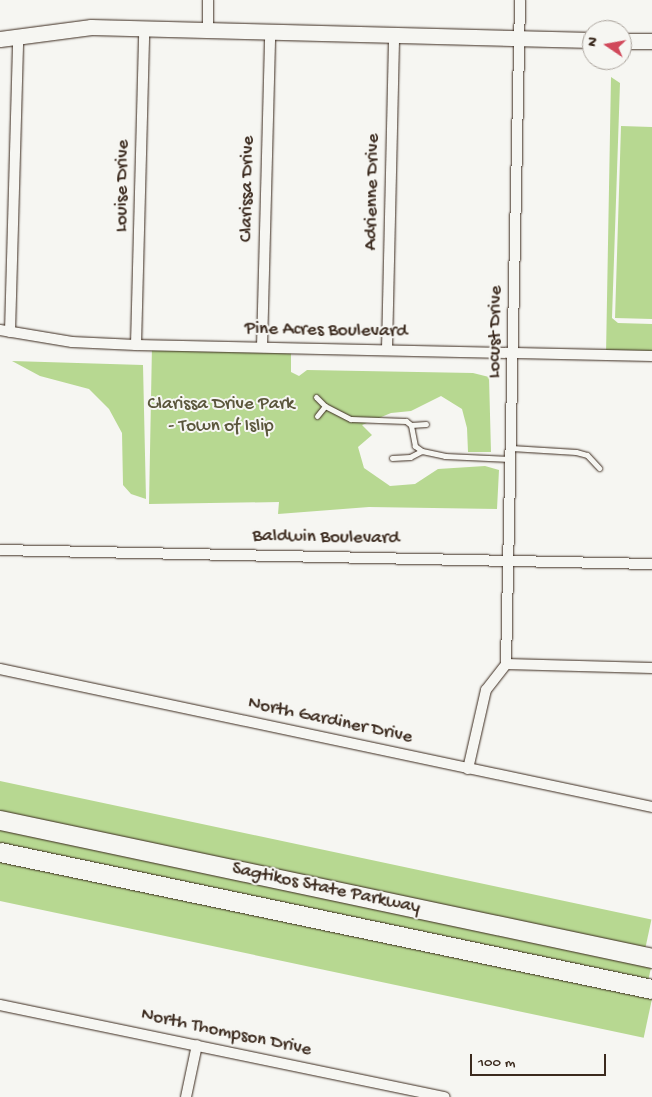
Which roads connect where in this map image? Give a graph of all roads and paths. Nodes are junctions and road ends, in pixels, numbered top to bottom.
1 (208, 0) edge
2 (520, 0) edge
3 (144, 29) junction
4 (208, 30) junction
5 (270, 32) junction
6 (394, 35) junction
7 (18, 38) junction
8 (519, 38) junction
9 (0, 40) edge
10 (582, 40) edge
11 (632, 41) edge
12 (652, 41) edge
13 (5, 331) edge
14 (136, 345) junction
15 (262, 347) junction
16 (387, 349) junction
17 (513, 352) junction
18 (652, 356) edge
19 (316, 397) dead end
20 (325, 406) junction
21 (316, 416) dead end
22 (426, 424) dead end
23 (411, 425) junction
24 (510, 448) junction
25 (422, 451) junction
26 (392, 458) dead end
27 (510, 459) junction
28 (599, 468) dead end
29 (0, 550) edge
30 (508, 560) junction
31 (652, 564) edge
32 (506, 664) junction
33 (652, 668) edge
34 (0, 669) edge
35 (468, 769) junction
36 (652, 807) edge
37 (0, 820) edge
38 (0, 852) edge
39 (652, 958) edge
40 (652, 989) edge
41 (0, 1005) edge
42 (197, 1045) junction
43 (186, 1097) edge
44 (445, 1097) edge

1 - 4 street
2 - 8 street, Locust Drive
3 - 4 street
3 - 7 street
3 - 14 street, Louise Drive
4 - 5 street
5 - 6 street
5 - 15 street, Clarissa Drive
6 - 8 street
6 - 16 street, Adrienne Drive
7 - 9 street
7 - 13 street
8 - 10 street
8 - 17 street, Locust Drive
11 - 12 street
13 - 14 street, Pine Acres Boulevard
14 - 15 street, Pine Acres Boulevard
15 - 16 street, Pine Acres Boulevard
16 - 17 street, Pine Acres Boulevard
17 - 18 street, Pine Acres Boulevard
17 - 24 street, Locust Drive
19 - 20 lane
20 - 21 lane
20 - 23 lane
22 - 23 lane
23 - 25 lane
24 - 27 street, Locust Drive
24 - 28 lane
25 - 26 lane
25 - 27 lane
27 - 30 street, Locust Drive
29 - 30 street, Baldwin Boulevard
30 - 31 street, Baldwin Boulevard
30 - 32 street, Locust Drive
32 - 33 street
32 - 35 street
34 - 35 street, North Gardiner Drive
35 - 36 street, North Gardiner Drive
37 - 39 highway, Sagtikos State Parkway
38 - 40 highway, Sagtikos State Parkway
41 - 42 street, North Thompson Drive
42 - 43 street
42 - 44 street, North Thompson Drive

